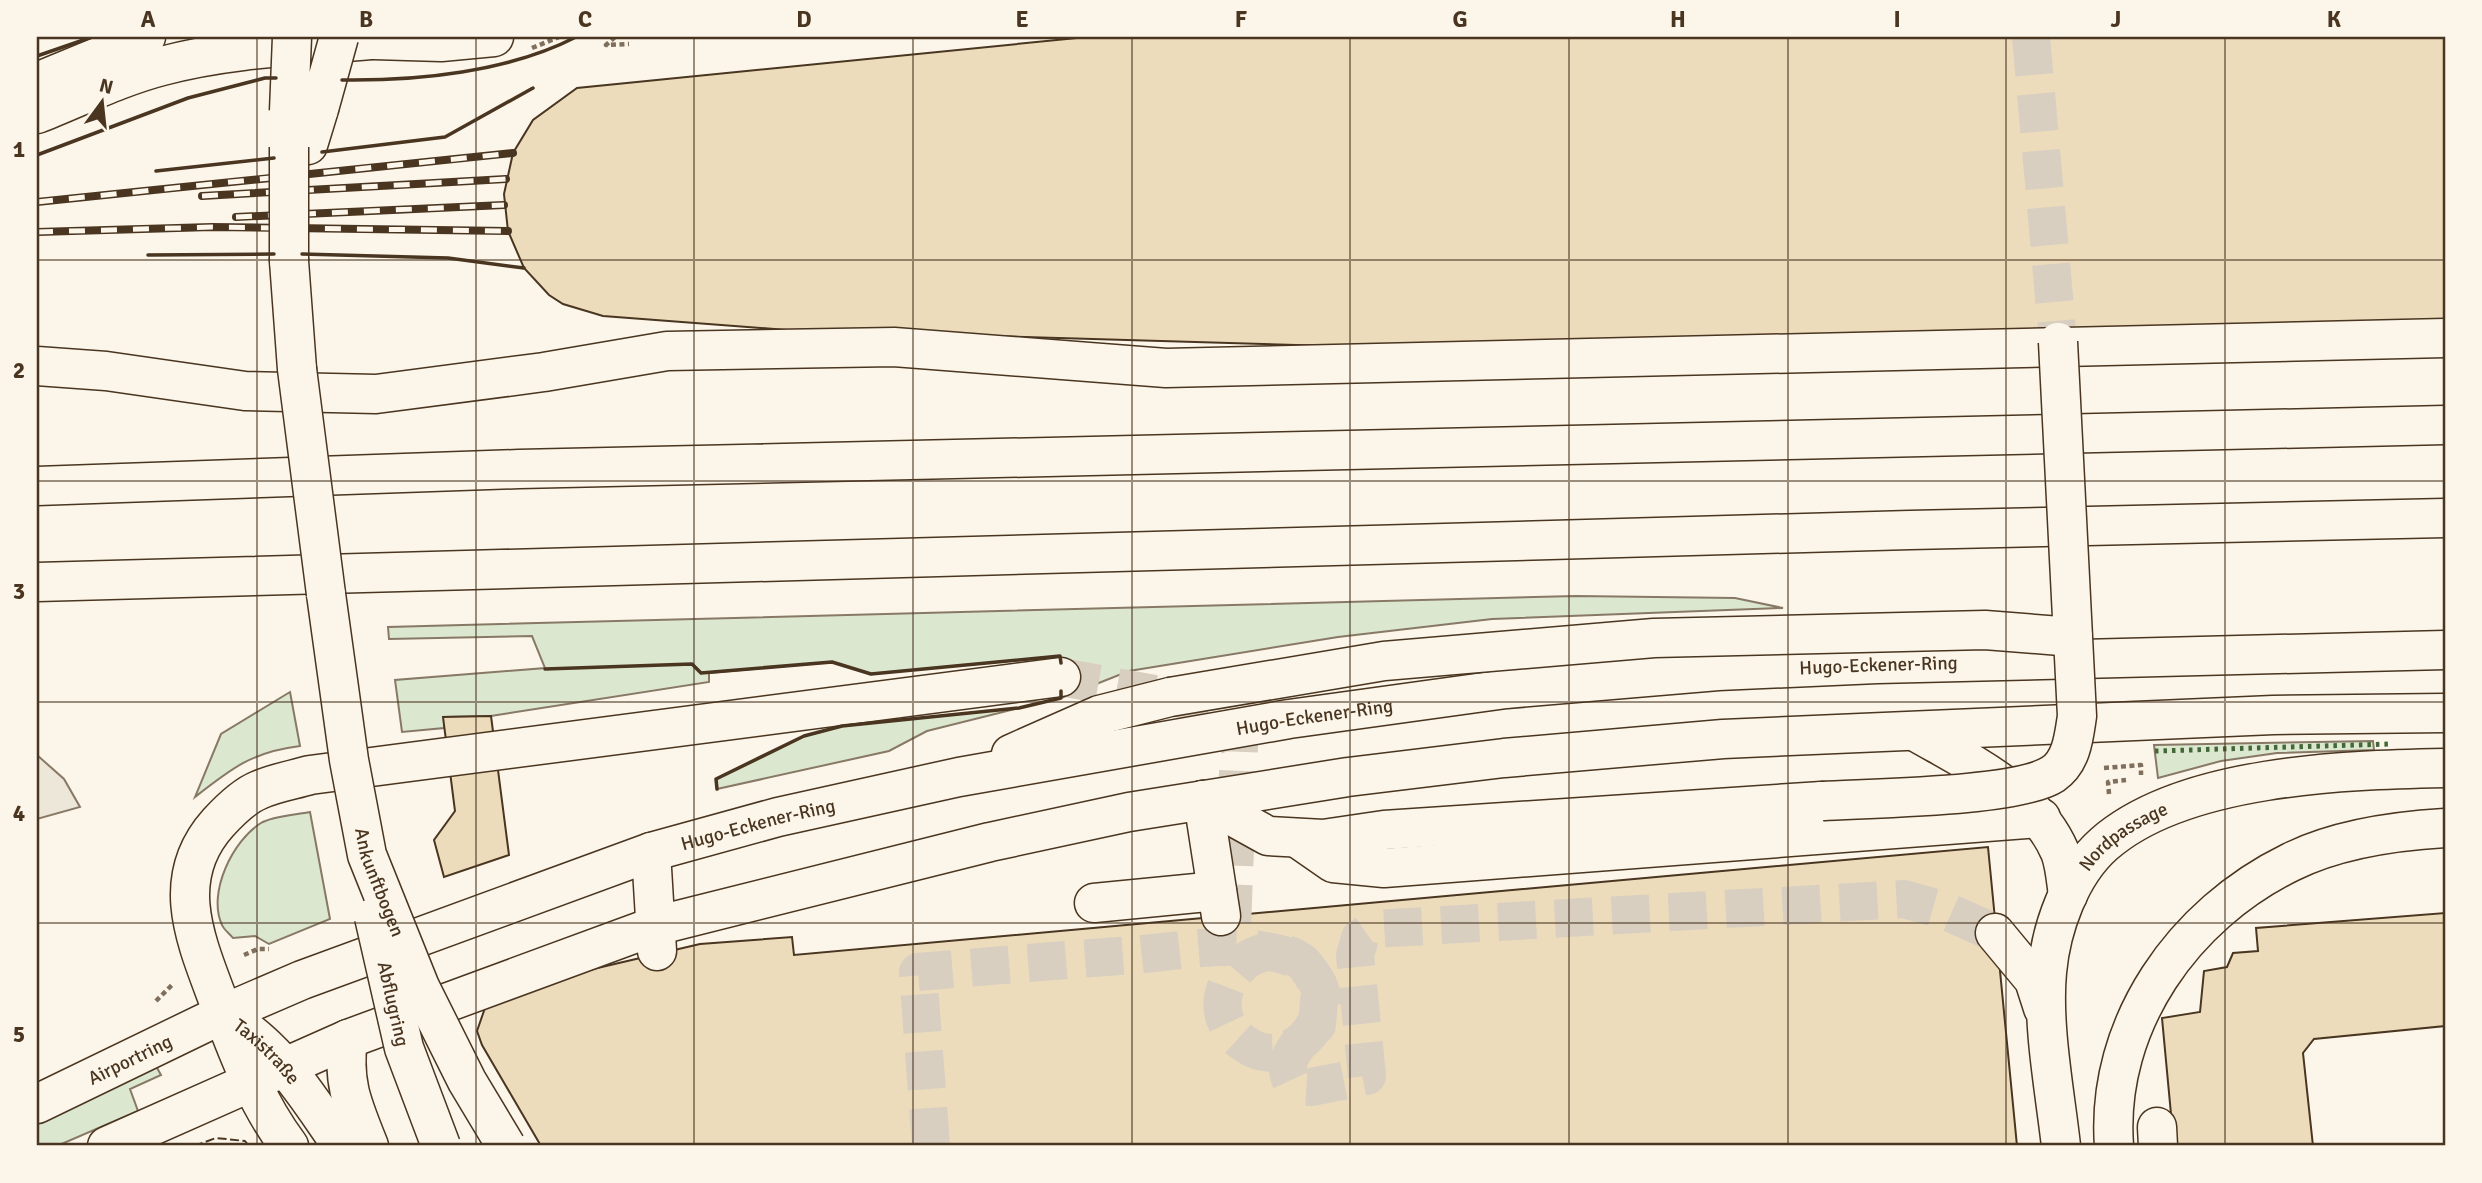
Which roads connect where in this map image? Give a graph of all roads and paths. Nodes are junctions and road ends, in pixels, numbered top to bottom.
1 (146, 37) edge
2 (292, 37) edge
3 (494, 37) edge
4 (615, 37) edge
5 (367, 38) edge
6 (629, 44) dead end
7 (37, 82) edge
8 (37, 114) edge
9 (301, 128) junction
10 (2445, 338) edge
11 (2058, 342) tunnel mouth
12 (37, 366) edge
13 (2445, 425) edge
14 (37, 486) edge
15 (2445, 519) edge
16 (37, 582) edge
17 (2073, 637) junction
18 (2445, 650) edge
19 (1061, 677) tunnel mouth
20 (2445, 713) edge
21 (1916, 732) junction
22 (2098, 768) dead end
23 (2445, 768) edge
24 (959, 777) junction
25 (2108, 782) dead end
26 (1203, 800) junction
27 (2041, 818) junction
28 (2445, 828) edge
29 (1297, 838) junction
30 (651, 852) junction
31 (368, 855) junction
32 (2068, 895) junction
33 (1094, 903) dead end
34 (1995, 933) tunnel mouth
35 (656, 939) junction
36 (223, 1014) junction
37 (2048, 1023) junction
38 (348, 1039) junction
39 (287, 1066) junction
40 (250, 1081) junction
41 (37, 1104) edge
42 (107, 1146) edge
43 (289, 1146) edge
44 (342, 1146) edge
45 (369, 1146) edge
46 (441, 1146) edge
47 (506, 1146) edge
48 (2060, 1146) edge
49 (2114, 1146) edge

1 - 7 main road
2 - 9 main road, bridge
3 - 5 main road
4 - 6 path
5 - 8 main road
5 - 9 main road, bridge
9 - 31 main road, Ankunftbogen, bridge
10 - 12 main road
11 - 17 main road, bridge
13 - 14 main road
15 - 16 main road
17 - 24 main road, bridge
17 - 29 main road, bridge
18 - 24 main road, Hugo-Eckener-Ring
19 - 36 main road
20 - 21 main road
21 - 26 main road
21 - 27 main road
22 - 25 path
23 - 32 main road, Nordpassage
24 - 30 main road, Hugo-Eckener-Ring
26 - 29 main road
26 - 33 main road
26 - 35 main road
27 - 29 main road
27 - 32 main road
28 - 49 main road
30 - 35 main road
30 - 36 main road, Hugo-Eckener-Ring
31 - 46 main road, Abflugring, bridge
31 - 47 main road, Ankunftbogen, bridge
32 - 37 main road, Nordpassage
34 - 37 main road
35 - 38 main road
36 - 39 main road, Taxistraße
36 - 40 main road, Taxistraße
36 - 41 main road, Airportring
37 - 48 main road, Nordpassage
38 - 39 main road
38 - 45 main road
39 - 40 main road
39 - 44 main road, Taxistraße
40 - 42 main road
40 - 43 main road, Taxistraße

